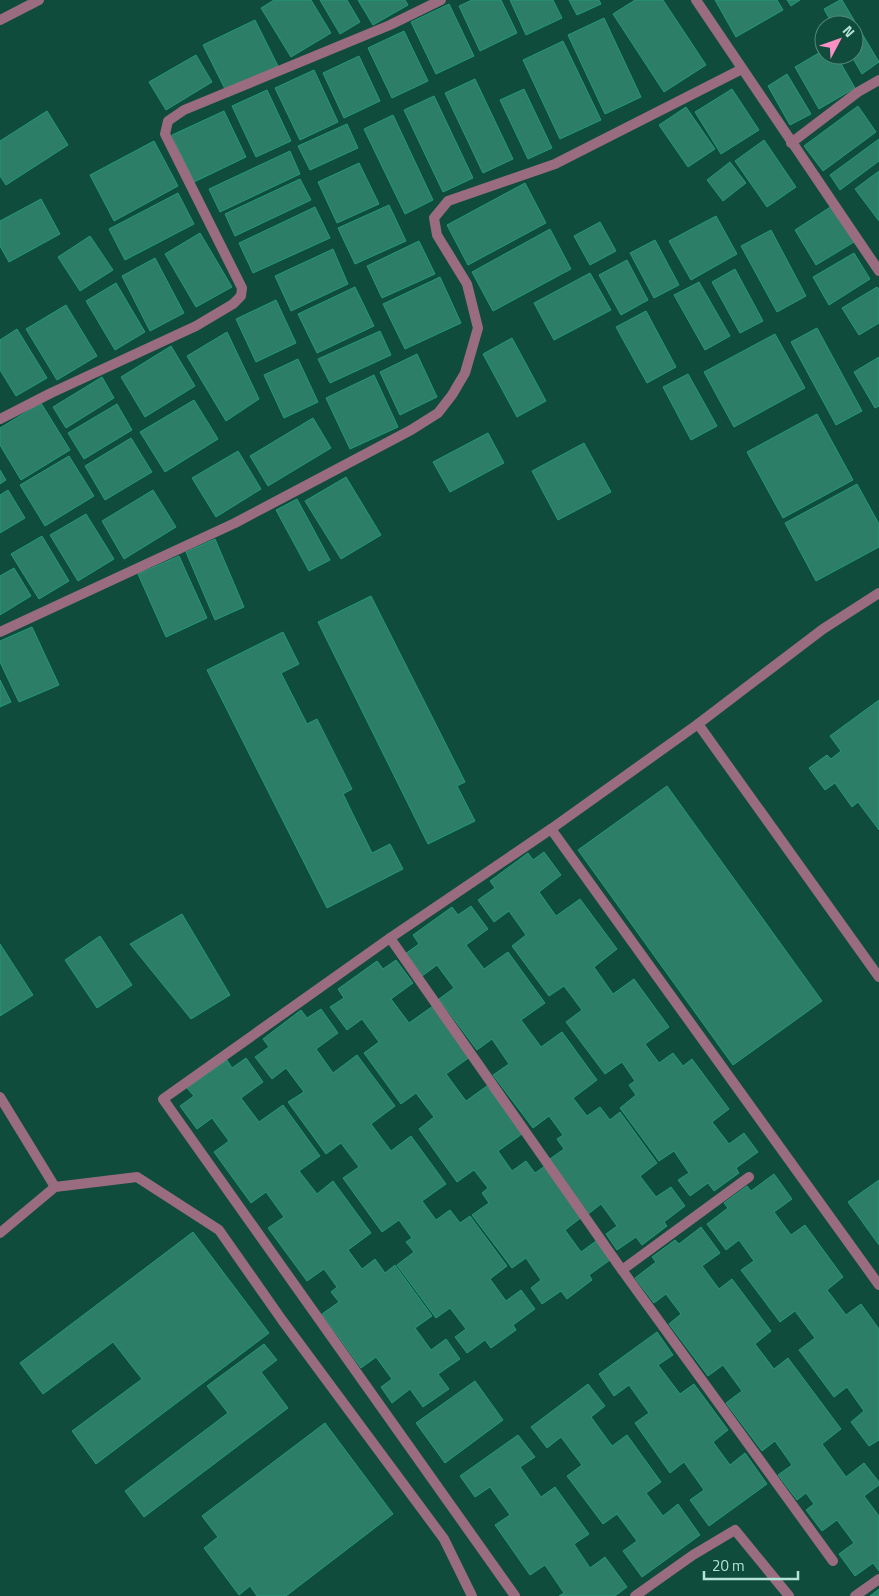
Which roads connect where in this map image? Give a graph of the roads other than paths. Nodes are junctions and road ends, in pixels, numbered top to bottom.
1 (39, 0) edge
2 (441, 0) edge
3 (696, 0) edge
4 (0, 20) edge
5 (742, 70) junction
6 (879, 80) edge
7 (791, 143) junction
8 (879, 270) edge
9 (0, 419) edge
10 (879, 593) edge
11 (0, 632) edge
12 (698, 724) junction
13 (551, 829) junction
14 (390, 938) junction
15 (879, 978) edge
16 (0, 1097) edge
17 (749, 1177) dead end
18 (55, 1187) junction
19 (0, 1233) edge
20 (622, 1270) junction
21 (879, 1286) edge
22 (833, 1561) dead end
23 (879, 1579) edge
24 (472, 1596) edge
25 (515, 1596) edge
26 (635, 1596) edge
27 (789, 1596) edge
28 (855, 1596) edge

1 - 4 street
2 - 9 street
3 - 5 street
5 - 7 street
5 - 11 street
6 - 7 street
7 - 8 street
10 - 12 street
12 - 13 street
12 - 15 street
13 - 14 street
13 - 21 street
14 - 20 street
14 - 25 street
16 - 18 street
17 - 20 street
18 - 19 street
18 - 24 street
20 - 22 street
23 - 28 street
26 - 27 street

